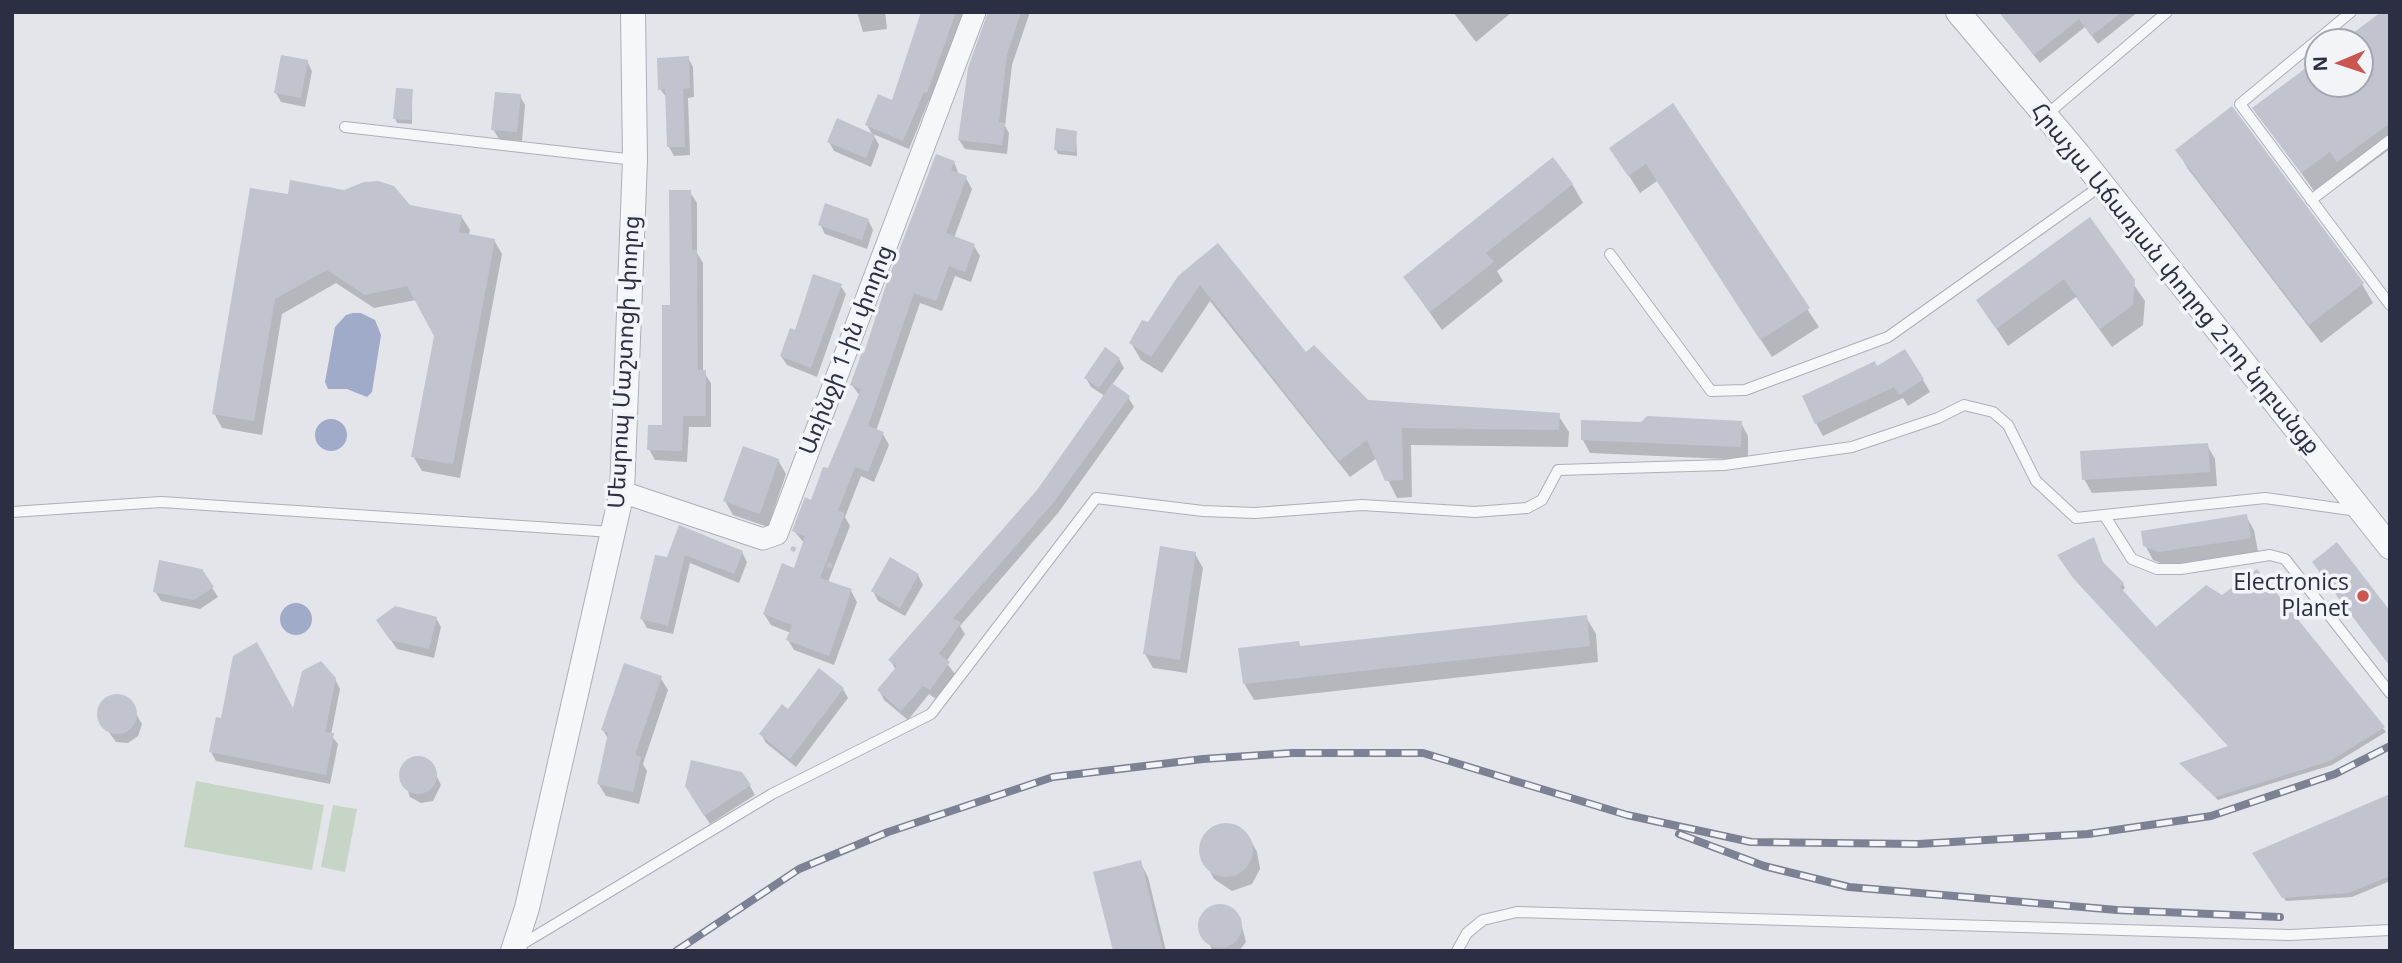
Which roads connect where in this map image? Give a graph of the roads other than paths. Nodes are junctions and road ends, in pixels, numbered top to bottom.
1 (633, 12) edge
2 (975, 12) edge
3 (1958, 12) edge
4 (2167, 12) edge
5 (2351, 12) edge
6 (2045, 116) junction
7 (345, 127) dead end
8 (2390, 140) edge
9 (635, 160) junction
10 (2102, 185) junction
11 (2311, 200) junction
12 (1610, 254) dead end
13 (2390, 305) edge
14 (622, 492) junction
15 (12, 512) edge
16 (2362, 512) junction
17 (2104, 515) junction
18 (615, 532) junction
19 (2390, 547) edge
20 (2390, 693) edge
21 (2390, 930) edge
22 (513, 950) edge
23 (1457, 951) edge

1 - 9 street, Մեսրոպ Մաշտոցի փողոց
2 - 14 street, Առինջի 1-ին փողոց
3 - 6 street, Հրաչյա Աճառյան փողոց 2-րդ նրբանցք
4 - 6 lane
5 - 11 lane
6 - 10 street, Հրաչյա Աճառյան փողոց 2-րդ նրբանցք
7 - 9 lane
8 - 11 lane
9 - 14 street, Մեսրոպ Մաշտոցի փողոց
10 - 12 lane
10 - 16 street, Հրաչյա Աճառյան փողոց 2-րդ նրբանցք
11 - 13 lane
14 - 18 street, Մեսրոպ Մաշտոցի փողոց
15 - 18 lane
16 - 17 lane
16 - 19 street, Հրաչյա Աճառյան փողոց 2-րդ նրբանցք
17 - 20 lane
17 - 22 lane
18 - 22 street, Մեսրոպ Մաշտոցի փողոց
21 - 23 lane

